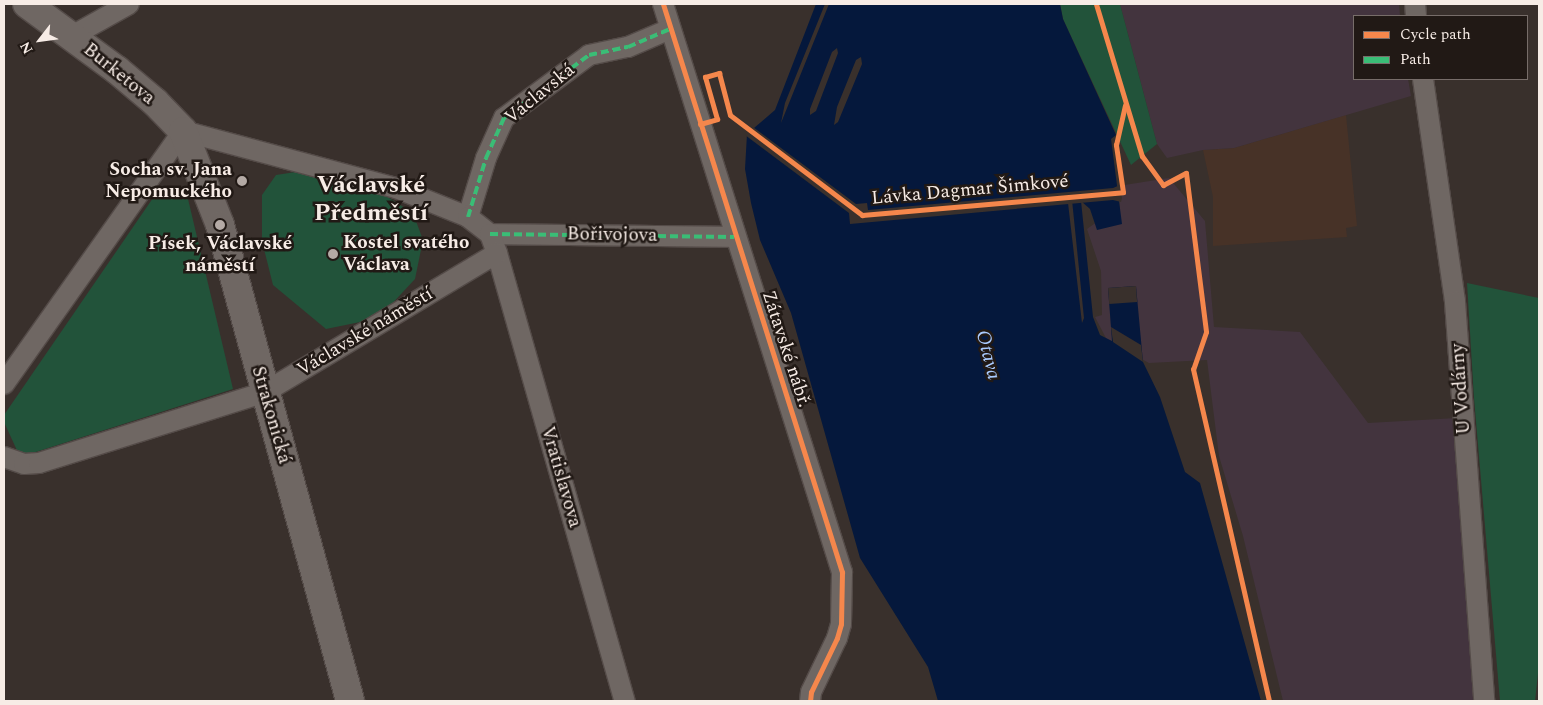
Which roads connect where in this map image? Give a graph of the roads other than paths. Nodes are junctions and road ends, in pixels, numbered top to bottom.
1 (27, 4) edge
2 (128, 4) edge
3 (663, 4) edge
4 (670, 29) junction
5 (72, 36) junction
6 (1423, 80) edge
7 (183, 131) junction
8 (468, 217) junction
9 (490, 234) junction
10 (734, 237) junction
11 (497, 253) junction
12 (4, 384) edge
13 (265, 392) junction
14 (4, 458) edge
15 (350, 701) edge
16 (625, 701) edge
17 (810, 701) edge
18 (1484, 701) edge

1 - 5 main road, Burketova
2 - 5 street
3 - 4 street, Zátavské nábř.
4 - 8 street, Václavská
4 - 10 street, Zátavské nábř.
5 - 7 main road, Burketova
6 - 18 street, U Vodárny
7 - 8 street
7 - 12 street
7 - 13 main road, Strakonická
8 - 9 street
9 - 10 street, Bořivojova
9 - 11 street
10 - 17 street, Zátavské nábř.
11 - 13 street, Václavské náměstí
11 - 16 street, Vratislavova
13 - 14 street, Václavské náměstí
13 - 15 main road, Strakonická

